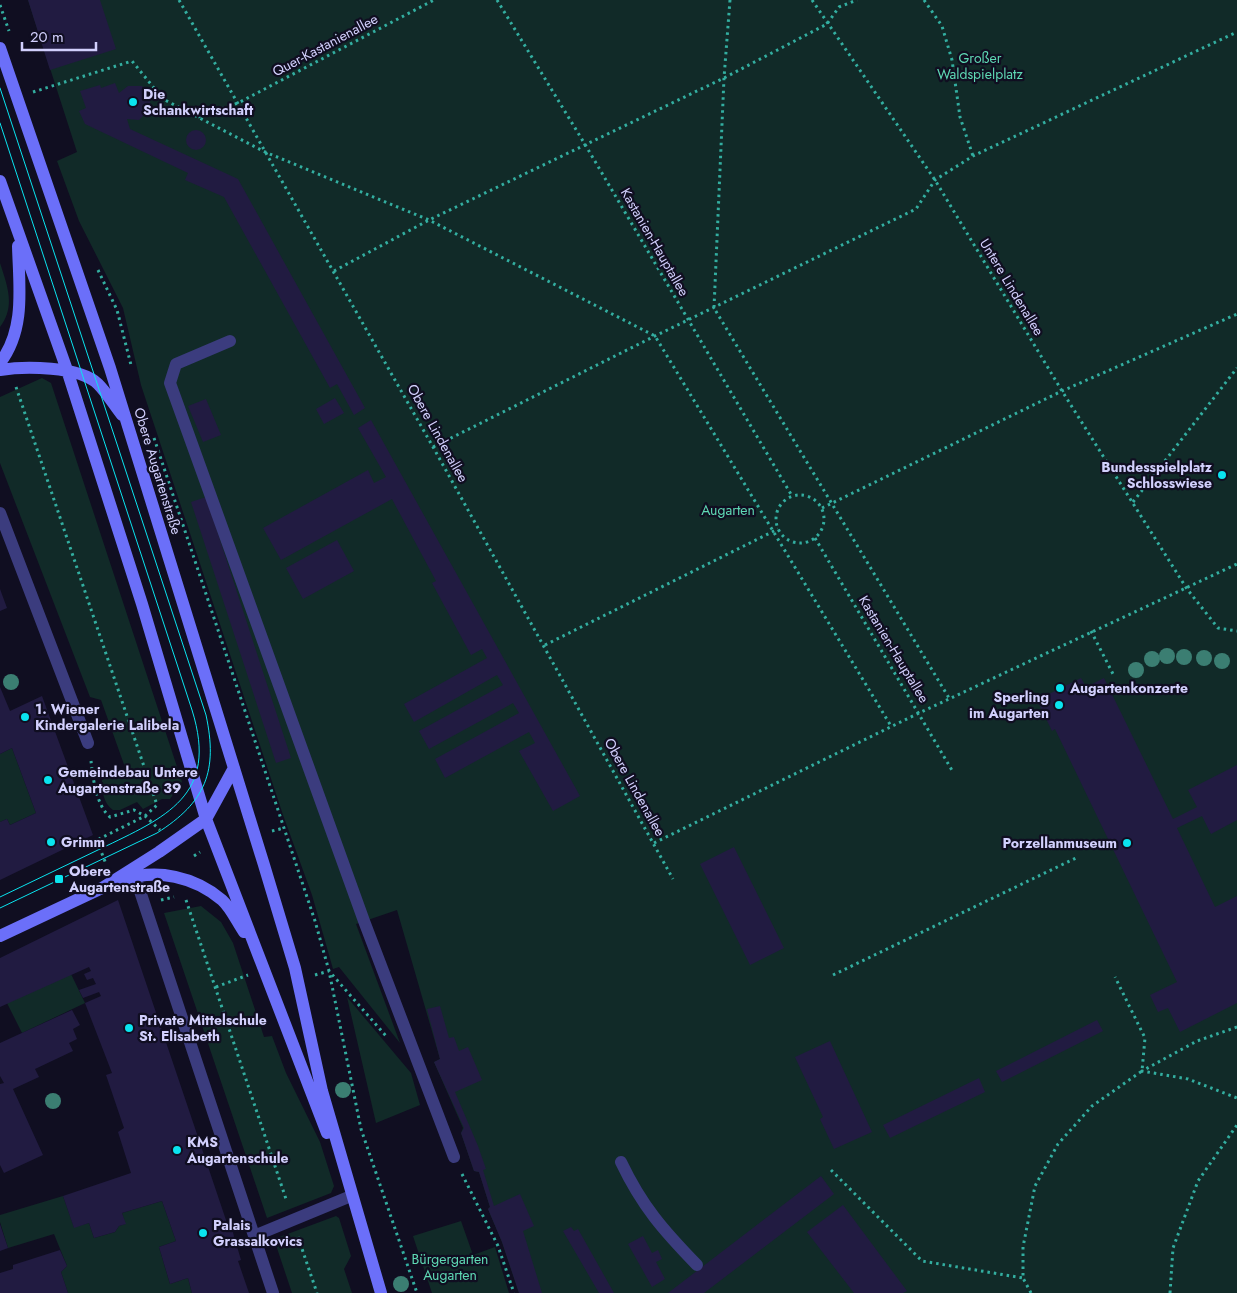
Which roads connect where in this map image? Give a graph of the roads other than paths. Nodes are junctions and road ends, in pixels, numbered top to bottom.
1 (0, 48) edge
2 (0, 181) edge
3 (17, 233) junction
4 (230, 341) dead end
5 (3, 367) edge
6 (67, 370) junction
7 (128, 423) junction
8 (0, 513) edge
9 (88, 743) road end
10 (234, 768) junction
11 (206, 820) junction
12 (135, 876) junction
13 (107, 884) junction
14 (0, 936) edge
15 (256, 949) junction
16 (454, 1158) road end
17 (621, 1162) dead end
18 (351, 1196) junction
19 (254, 1236) junction
20 (697, 1265) dead end
21 (274, 1293) edge
22 (381, 1293) edge

1 - 7 street, Obere Augartenstraße
2 - 3 street, Obere Augartenstraße
3 - 5 street
3 - 6 street, Obere Augartenstraße
4 - 16 street
5 - 6 street
6 - 7 street
6 - 11 street, Obere Augartenstraße
7 - 10 street, Obere Augartenstraße
8 - 9 street
10 - 11 street
10 - 18 street, Obere Augartenstraße
11 - 13 street
11 - 15 street, Obere Augartenstraße
12 - 13 street
12 - 15 street
12 - 19 street
13 - 14 street
15 - 18 street, Obere Augartenstraße
17 - 20 street
18 - 19 street
18 - 22 street, Obere Augartenstraße
19 - 21 street

